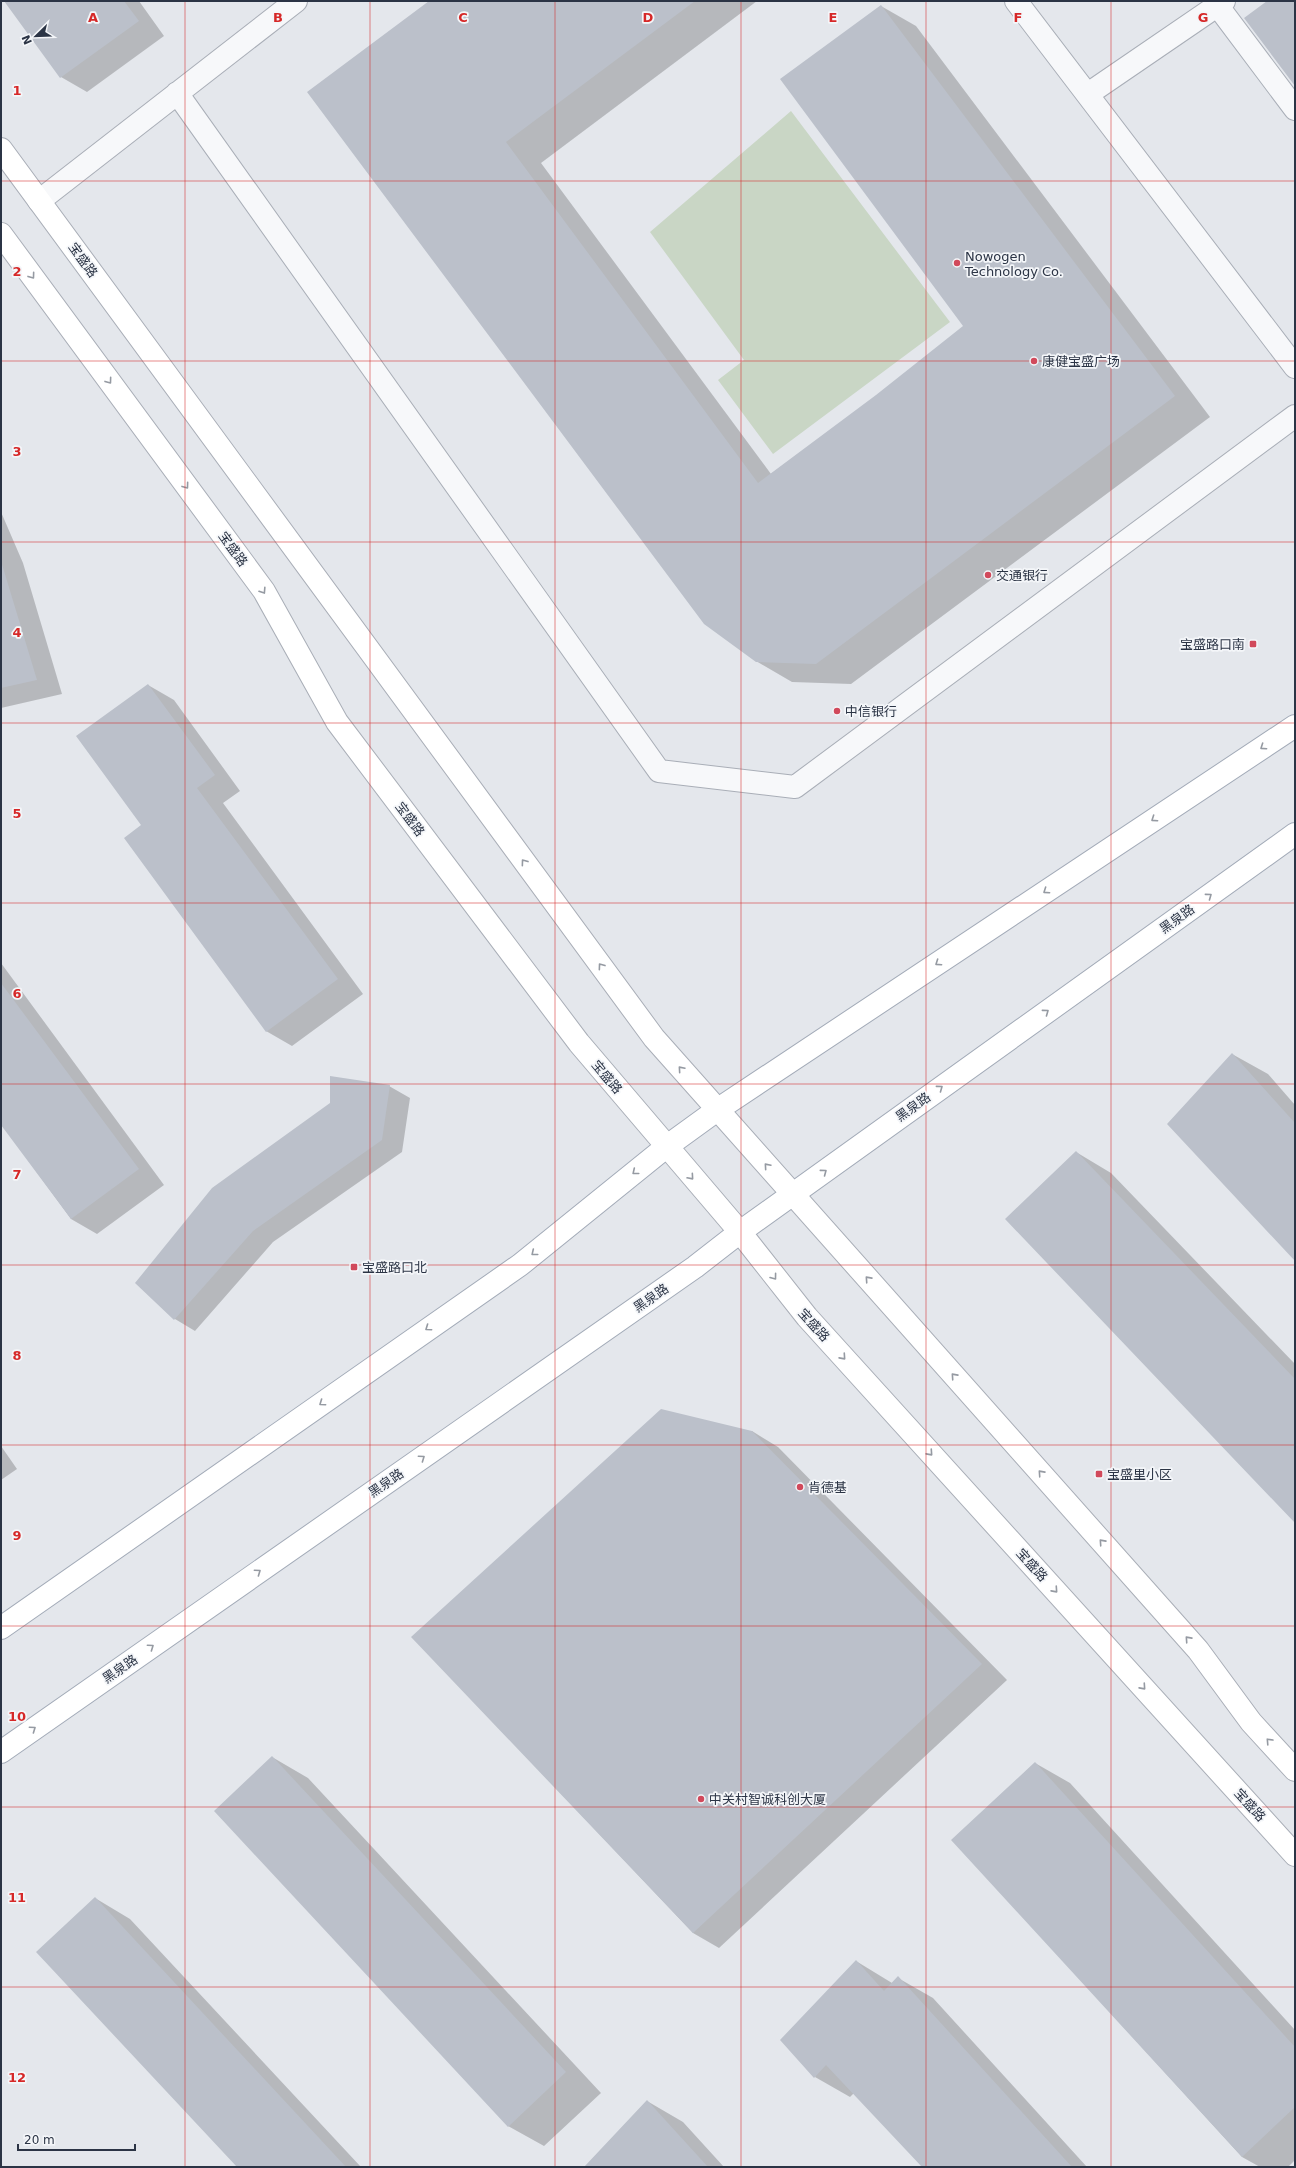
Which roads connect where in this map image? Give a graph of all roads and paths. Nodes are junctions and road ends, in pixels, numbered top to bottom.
1 (296, 1) edge
2 (1016, 1) edge
3 (1220, 6) edge
4 (177, 93) junction
5 (1088, 94) junction
6 (1295, 109) edge
7 (1, 149) edge
8 (39, 200) junction
9 (1, 234) edge
10 (1295, 367) edge
11 (1295, 416) edge
12 (1295, 726) edge
13 (1295, 834) edge
14 (717, 1110) junction
15 (666, 1147) junction
16 (793, 1196) junction
17 (740, 1232) junction
18 (1, 1628) edge
19 (1, 1752) edge
20 (1295, 1770) edge
21 (1295, 1855) edge

1 - 4 street
2 - 5 street
3 - 5 street
3 - 6 street
4 - 8 street
4 - 11 street
5 - 10 street
7 - 8 street, 宝盛路
14 -> 8 street, 宝盛路
9 -> 15 street, 宝盛路
12 -> 14 street
16 -> 13 street, 黑泉路
14 - 15 street
16 -> 14 street, 宝盛路
15 -> 17 street, 宝盛路
15 -> 18 street
16 - 17 street, 黑泉路
20 -> 16 street, 宝盛路
19 -> 17 street, 黑泉路
17 -> 21 street, 宝盛路

